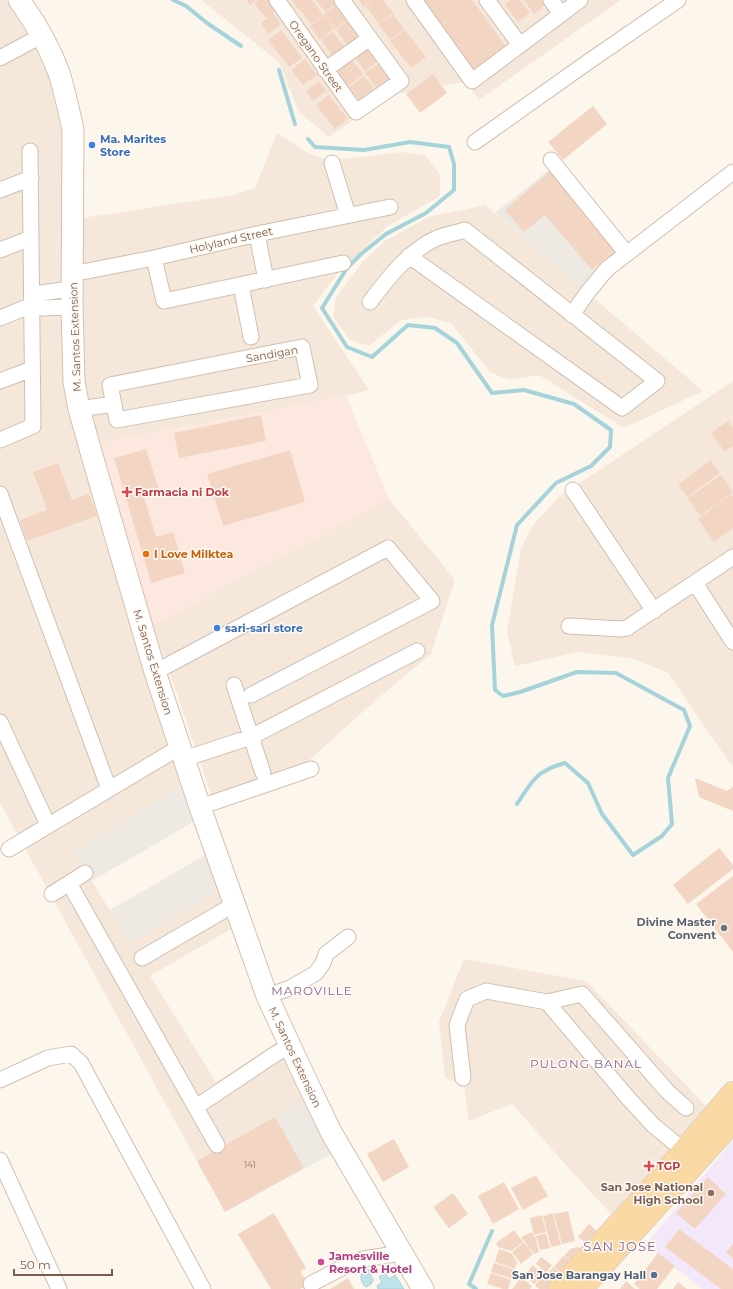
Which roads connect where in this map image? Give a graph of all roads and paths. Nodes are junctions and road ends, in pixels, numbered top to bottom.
1 (19, 0) edge
2 (276, 0) edge
3 (342, 0) edge
4 (414, 0) edge
5 (487, 0) edge
6 (551, 0) edge
7 (580, 0) edge
8 (678, 0) edge
9 (562, 14) junction
10 (41, 36) junction
11 (370, 38) junction
12 (520, 45) junction
13 (0, 58) edge
14 (326, 70) junction
15 (475, 142) dead end
16 (30, 151) dead end
17 (551, 160) dead end
18 (332, 163) dead end
19 (733, 172) edge
20 (31, 178) junction
21 (0, 190) edge
22 (390, 207) dead end
23 (348, 215) junction
24 (257, 234) junction
25 (31, 238) junction
26 (0, 250) edge
27 (627, 254) junction
28 (409, 256) junction
29 (154, 258) junction
30 (343, 263) dead end
31 (266, 280) junction
32 (241, 285) junction
33 (72, 290) junction
34 (370, 302) dead end
35 (32, 305) junction
36 (572, 315) junction
37 (0, 318) edge
38 (251, 337) dead end
39 (32, 369) junction
40 (0, 381) edge
41 (114, 404) junction
42 (79, 409) junction
43 (0, 440) edge
44 (573, 490) dead end
45 (0, 494) edge
46 (733, 557) edge
47 (695, 583) junction
48 (654, 611) junction
49 (569, 626) dead end
50 (733, 642) edge
51 (417, 651) dead end
52 (155, 672) junction
53 (234, 685) dead end
54 (251, 695) dead end
55 (0, 722) edge
56 (251, 737) junction
57 (182, 753) junction
58 (311, 769) dead end
59 (263, 774) dead end
60 (109, 790) junction
61 (200, 807) junction
62 (48, 825) junction
63 (9, 849) dead end
64 (85, 873) dead end
65 (69, 883) junction
66 (52, 894) dead end
67 (235, 904) junction
68 (348, 937) dead end
69 (142, 958) dead end
70 (267, 996) junction
71 (546, 1002) junction
72 (290, 1046) junction
73 (463, 1078) dead end
74 (0, 1080) edge
75 (733, 1094) edge
76 (196, 1107) junction
77 (686, 1108) dead end
78 (733, 1121) edge
79 (217, 1145) dead end
80 (683, 1150) junction
81 (0, 1160) edge
82 (402, 1253) junction
83 (311, 1284) dead end
84 (59, 1289) edge
85 (203, 1289) edge
86 (423, 1289) edge
87 (559, 1289) edge
88 (580, 1289) edge

1 - 10 street, M. Santos Extension
2 - 14 street, Oregano Street
3 - 11 street
4 - 12 street
5 - 12 street
6 - 9 street
7 - 9 street
8 - 15 street
9 - 12 street
10 - 13 street
10 - 33 street, M. Santos Extension
11 - 14 street
11 - 14 street, Oregano Street
16 - 20 street
17 - 27 street
18 - 23 street
19 - 27 street
20 - 21 street
20 - 25 street
22 - 23 street, Holyland Street
23 - 24 street, Holyland Street
24 - 29 street, Holyland Street
24 - 31 street
25 - 26 street
25 - 35 street
27 - 36 street
28 - 34 street
28 - 36 street
28 - 36 street
29 - 32 street
29 - 33 street, Holyland Street
30 - 31 street
31 - 32 street
32 - 38 street
33 - 35 street, Holyland Street
33 - 42 street, M. Santos Extension
35 - 37 street
35 - 39 street
39 - 40 street
39 - 43 street
41 - 41 street, Sandigan
41 - 42 street
42 - 52 street, M. Santos Extension
44 - 48 street
45 - 60 street
46 - 47 street
47 - 48 street
47 - 50 street
48 - 49 street
51 - 56 street
52 - 54 street
52 - 57 street, M. Santos Extension
53 - 56 street
55 - 62 street
56 - 57 street
56 - 59 street
57 - 60 street
57 - 61 street, M. Santos Extension
58 - 61 street
60 - 62 street
61 - 67 street, M. Santos Extension
62 - 63 street
64 - 65 street
65 - 66 street
65 - 76 street
67 - 69 street
67 - 70 street, M. Santos Extension
68 - 70 street
70 - 72 street, M. Santos Extension
71 - 73 street
71 - 77 street
71 - 80 street
72 - 76 street
72 - 82 street, M. Santos Extension
74 - 85 street
75 - 80 main road
76 - 79 street
78 - 88 main road
80 - 87 main road
81 - 84 street
82 - 83 street
82 - 86 street, M. Santos Extension

